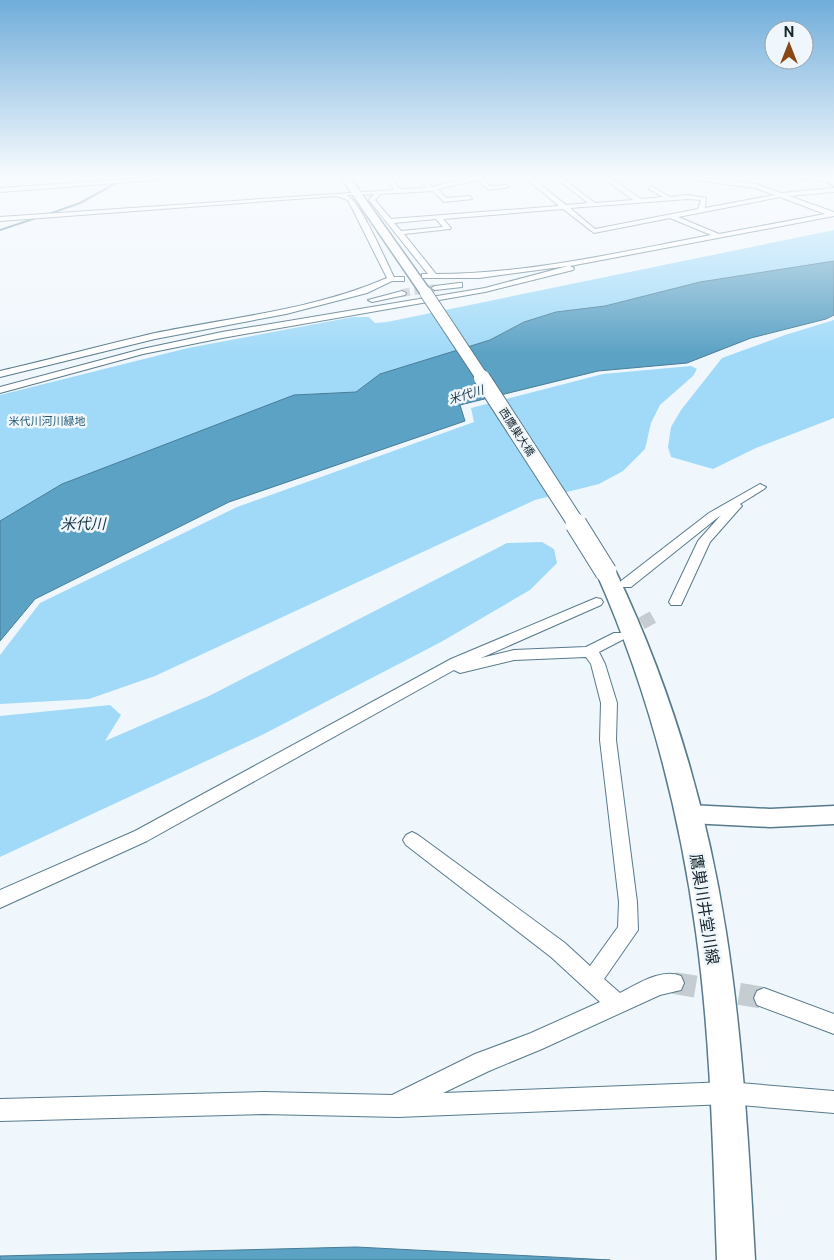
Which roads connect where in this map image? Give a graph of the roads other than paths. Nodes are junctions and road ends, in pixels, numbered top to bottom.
1 (370, 235) edge
2 (388, 235) edge
3 (400, 235) edge
4 (715, 235) edge
5 (725, 235) edge
6 (745, 235) edge
7 (758, 235) edge
8 (718, 236) junction
9 (710, 246) dead end
10 (574, 270) junction
11 (425, 276) tunnel mouth
12 (434, 276) junction
13 (479, 276) junction
14 (401, 279) tunnel mouth
15 (391, 280) junction
16 (431, 290) junction
17 (364, 292) junction
18 (402, 293) tunnel mouth
19 (308, 314) junction
20 (0, 374) edge
21 (0, 383) edge
22 (0, 390) edge
23 (606, 572) joint
24 (626, 584) dead end
25 (596, 602) dead end
26 (676, 602) dead end
27 (619, 636) tunnel mouth
28 (588, 652) junction
29 (404, 692) junction
30 (689, 814) junction
31 (834, 815) edge
32 (412, 840) dead end
33 (0, 899) edge
34 (591, 980) junction
35 (674, 983) tunnel mouth
36 (764, 998) tunnel mouth
37 (617, 1004) junction
38 (834, 1024) edge
39 (728, 1093) junction
40 (834, 1102) edge
41 (393, 1106) junction
42 (0, 1110) edge
43 (736, 1260) edge

1 - 15 street
2 - 16 main road
3 - 12 street
4 - 8 street
5 - 8 street
6 - 10 street
7 - 9 street
8 - 13 street
10 - 13 street
10 - 16 street
10 - 22 street
11 - 12 street
12 - 13 street
14 - 15 street
15 - 17 street
16 - 23 main road, 西鷹巣大橋, bridge
17 - 19 street
17 - 20 street
18 - 19 street
19 - 21 street
23 - 30 main road, 鷹巣川井堂川線
24 - 26 street
25 - 29 street
27 - 28 street
28 - 29 street
28 - 34 street
29 - 33 street
30 - 31 street
30 - 39 main road, 鷹巣川井堂川線
32 - 34 street
34 - 37 street
35 - 37 street
36 - 38 street
37 - 41 street
39 - 40 street
39 - 41 street
39 - 43 main road, 鷹巣川井堂川線
41 - 42 street

